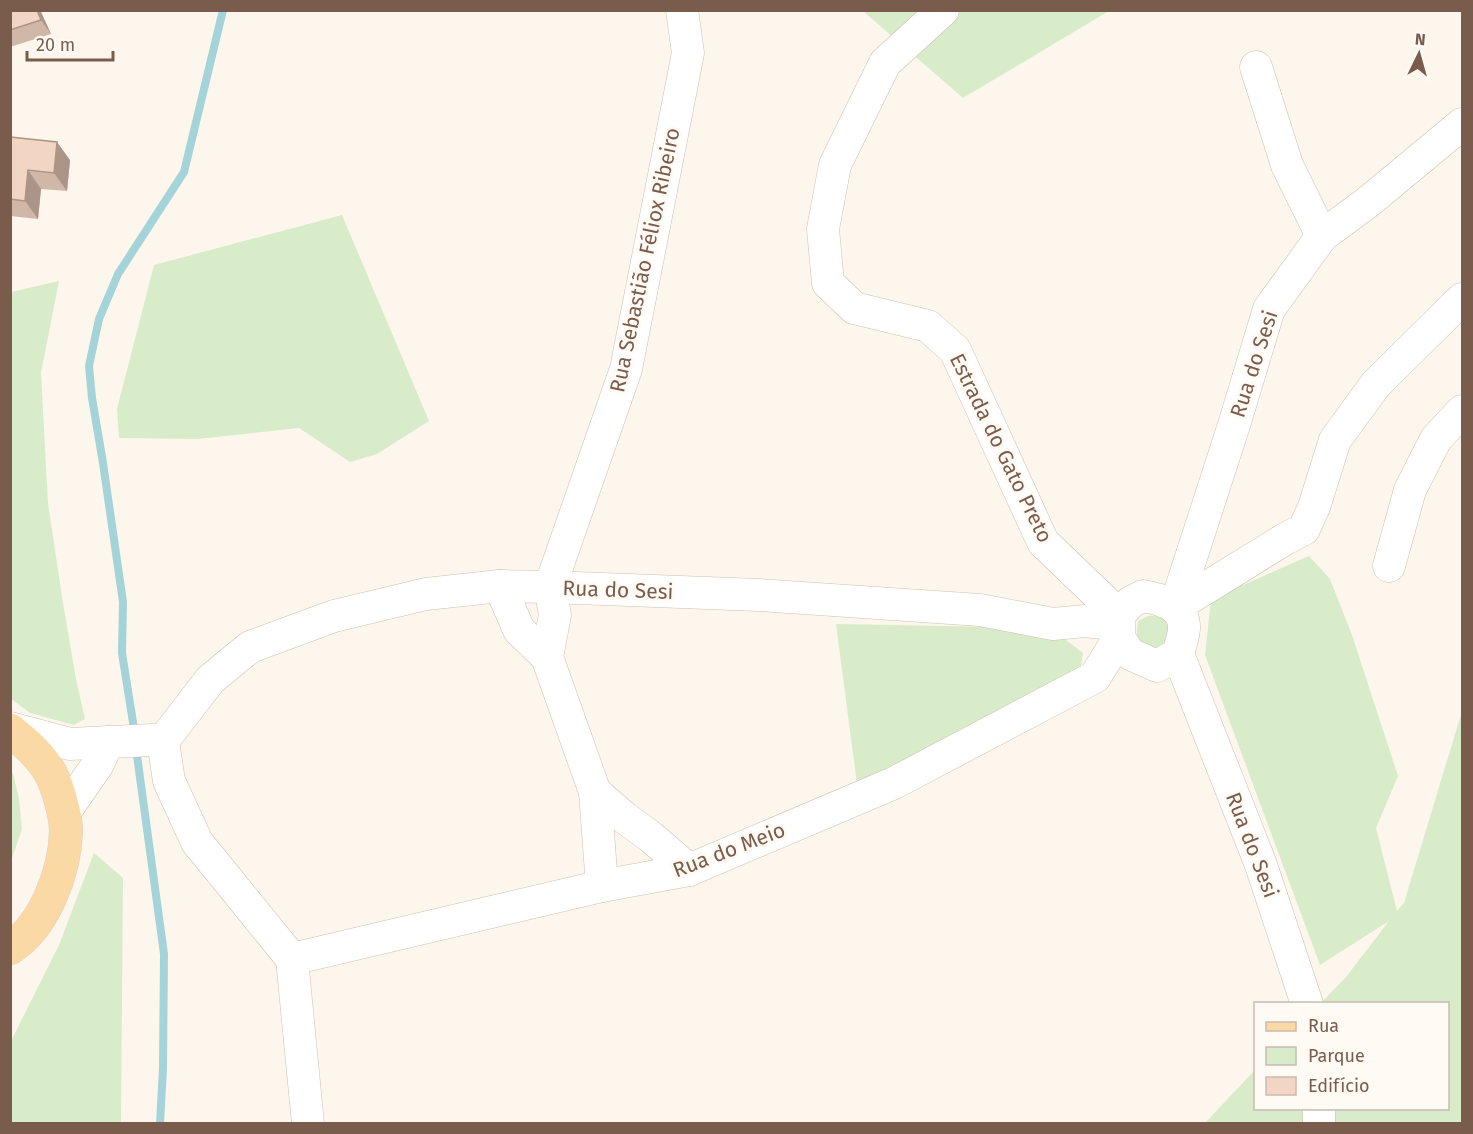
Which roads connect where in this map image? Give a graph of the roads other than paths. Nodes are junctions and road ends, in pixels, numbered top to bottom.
1 (682, 10) edge
2 (943, 10) edge
3 (1256, 67) dead end
4 (1462, 124) edge
5 (1322, 236) junction
6 (1462, 299) edge
7 (1462, 411) edge
8 (1389, 566) dead end
9 (500, 586) junction
10 (550, 587) junction
11 (1175, 607) junction
12 (1119, 626) junction
13 (1178, 654) junction
14 (547, 657) junction
15 (10, 729) edge
16 (158, 740) junction
17 (112, 742) junction
18 (595, 792) junction
19 (64, 813) junction
20 (689, 870) junction
21 (602, 886) junction
22 (12, 949) edge
23 (292, 959) junction
24 (1306, 1002) edge
25 (308, 1124) edge

1 - 10 street, Rua Sebastião Féliox Ribeiro
2 - 12 street, Estrada do Gato Preto
3 - 5 street
4 - 5 street, Rua do Sesi
5 - 11 street, Rua do Sesi
6 - 11 street
7 - 8 street
9 - 10 street, Rua do Sesi
9 - 14 street
9 - 16 street, Rua do Sesi
10 - 12 street, Rua do Sesi
10 - 14 street, Rua Sebastião Féliox Ribeiro
11 - 12 street
11 - 13 street
12 - 13 street
12 - 20 street, Rua do Meio
13 - 24 street, Rua do Sesi
14 - 18 street
15 - 17 street
15 - 19 main road
16 - 17 street
16 - 23 street
17 - 19 street
18 - 20 street
18 - 21 street
19 - 22 main road
20 - 21 street, Rua do Meio
21 - 23 street, Rua do Meio
23 - 25 street

